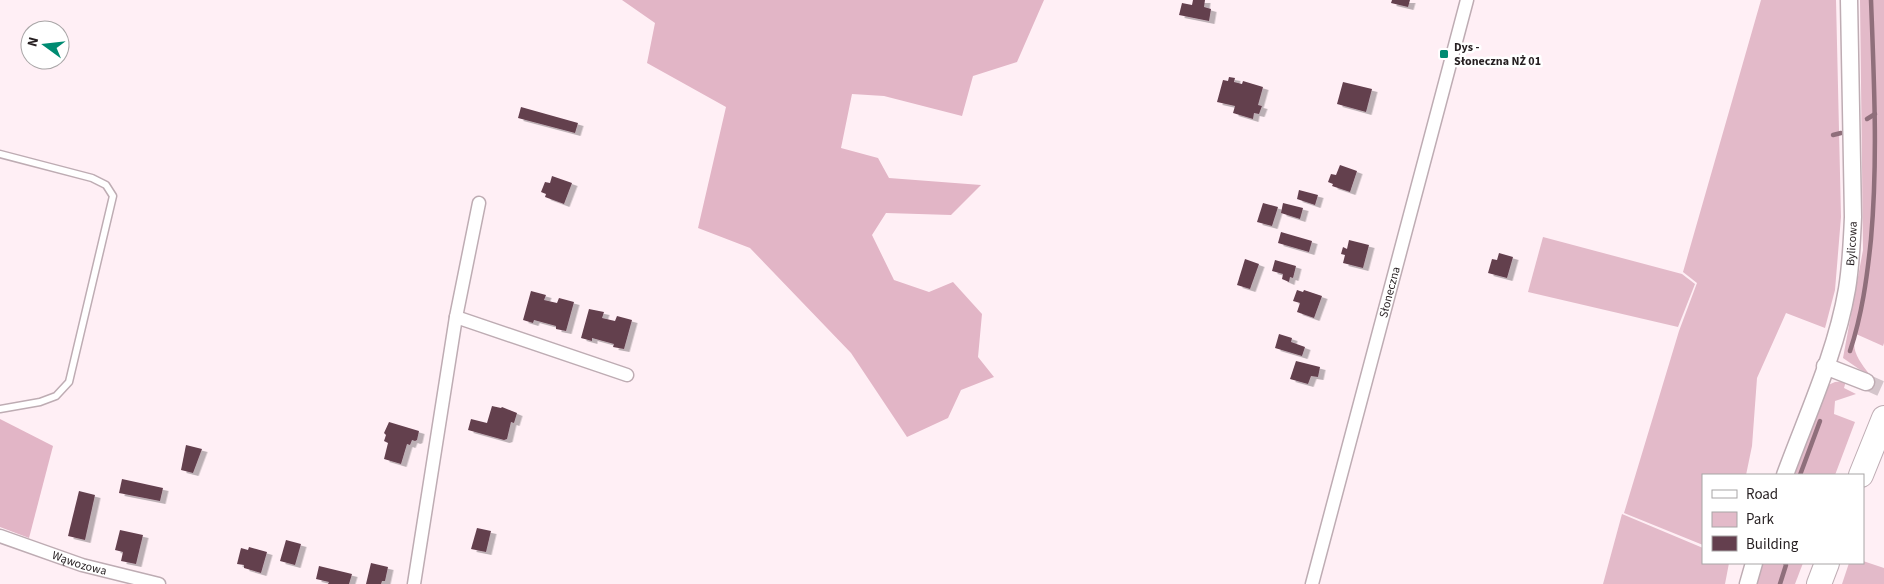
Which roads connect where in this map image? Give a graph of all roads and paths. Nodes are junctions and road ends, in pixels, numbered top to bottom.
1 (1468, 0) edge
2 (1850, 0) edge
3 (0, 154) edge
4 (479, 203) dead end
5 (456, 317) junction
6 (1826, 366) junction
7 (627, 375) dead end
8 (1866, 382) tunnel mouth
9 (1884, 407) edge
10 (0, 409) edge
11 (1881, 425) edge
12 (1785, 474) edge
13 (1861, 474) edge
14 (0, 536) edge
15 (1754, 564) edge
16 (1827, 564) edge
17 (140, 582) edge
18 (159, 584) edge
19 (414, 584) edge
20 (1312, 584) edge
21 (1748, 584) edge
22 (1819, 584) edge

1 - 20 street, Słoneczna
2 - 6 street, Bylicowa
3 - 10 lane
4 - 5 street
5 - 7 street
5 - 19 street
6 - 8 street
6 - 12 street, Bylicowa
9 - 11 highway
11 - 13 highway
14 - 17 street, Wąwozowa
15 - 21 street
16 - 22 highway
17 - 18 street, Wąwozowa

